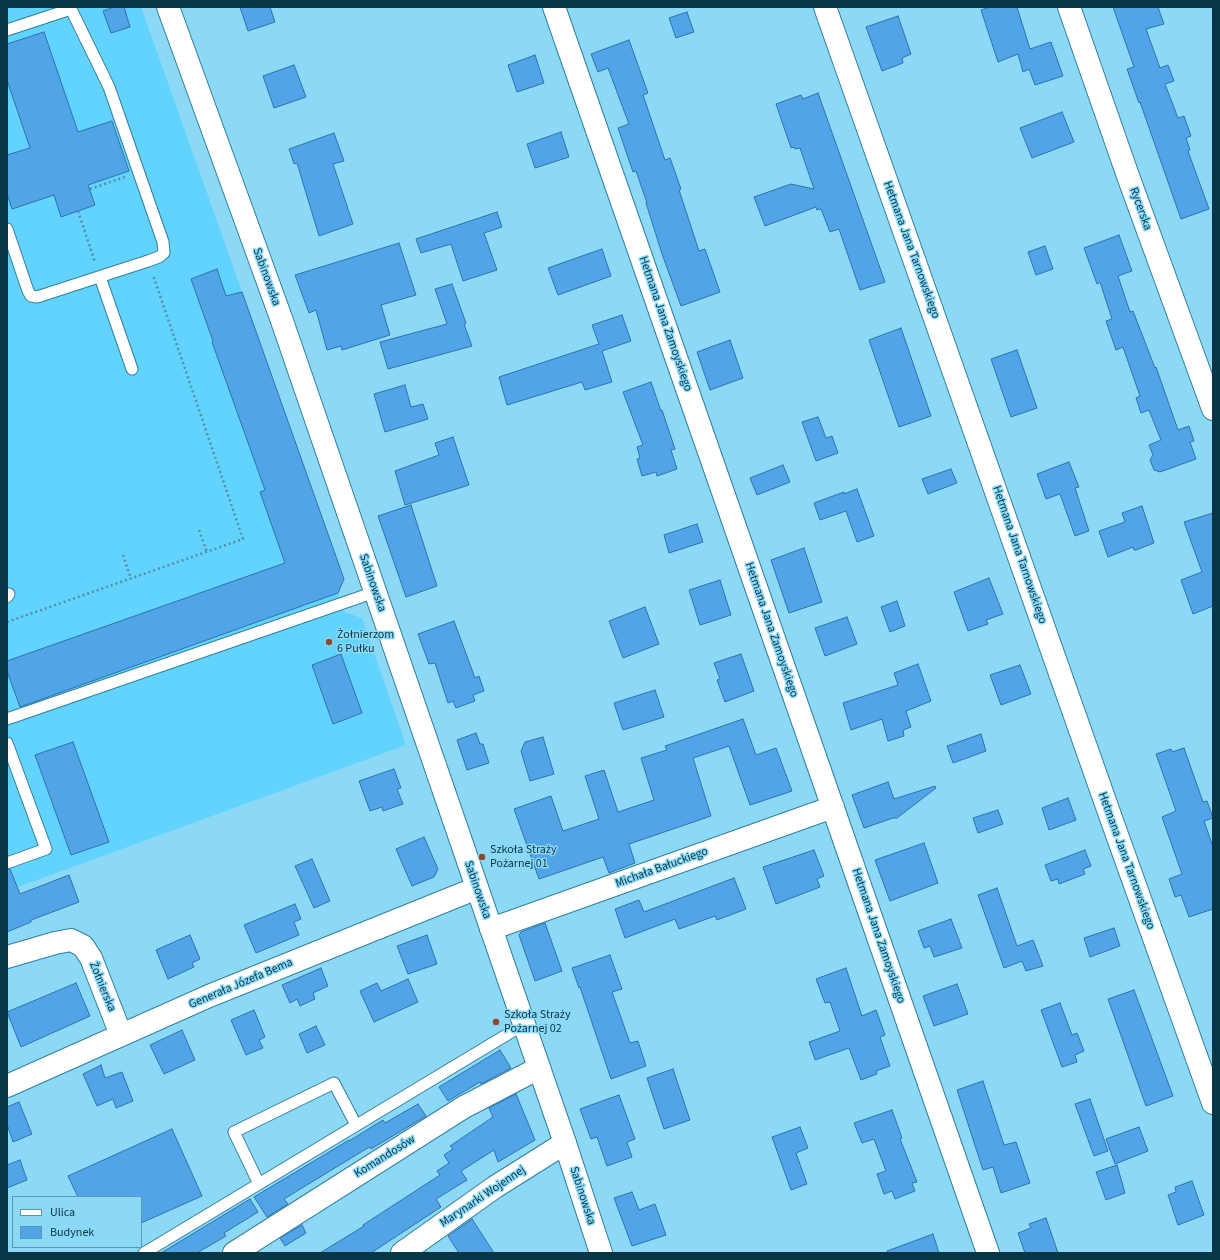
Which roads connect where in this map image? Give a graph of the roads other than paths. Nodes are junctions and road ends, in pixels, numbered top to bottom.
1 (168, 7) edge
2 (554, 7) edge
3 (825, 7) edge
4 (1069, 7) edge
5 (70, 8) edge
6 (7, 30) edge
7 (7, 229) edge
8 (100, 277) junction
9 (132, 369) dead end
10 (1213, 409) edge
11 (375, 592) junction
12 (7, 719) edge
13 (7, 743) edge
14 (833, 807) junction
15 (7, 863) edge
16 (477, 888) junction
17 (491, 929) junction
18 (7, 957) edge
19 (523, 1025) junction
20 (121, 1035) junction
21 (539, 1068) junction
22 (7, 1086) edge
23 (1213, 1103) edge
24 (356, 1125) junction
25 (564, 1143) junction
26 (259, 1184) junction
27 (144, 1253) edge
28 (234, 1253) edge
29 (402, 1253) edge
30 (601, 1253) edge
31 (988, 1253) edge

1 - 11 street, Sabinowska
2 - 14 street, Hetmana Jana Zamoyskiego
3 - 23 street, Hetmana Jana Tarnowskiego
4 - 10 street, Rycerska
5 - 6 lane
5 - 8 lane
7 - 8 lane
8 - 9 lane
11 - 12 lane
11 - 16 street, Sabinowska
13 - 15 lane
14 - 17 street, Michała Bałuckiego
14 - 31 street, Hetmana Jana Zamoyskiego
16 - 17 street, Sabinowska
16 - 20 street, Generała Józefa Bema
17 - 19 street, Sabinowska
18 - 20 street, Żołnierska
19 - 21 street, Sabinowska
19 - 24 lane
20 - 22 street, Generała Józefa Bema
21 - 25 street, Sabinowska
21 - 28 street, Komandosów
24 - 26 lane
24 - 26 lane
25 - 29 street, Marynarki Wojennej
25 - 30 street, Sabinowska
26 - 27 lane

